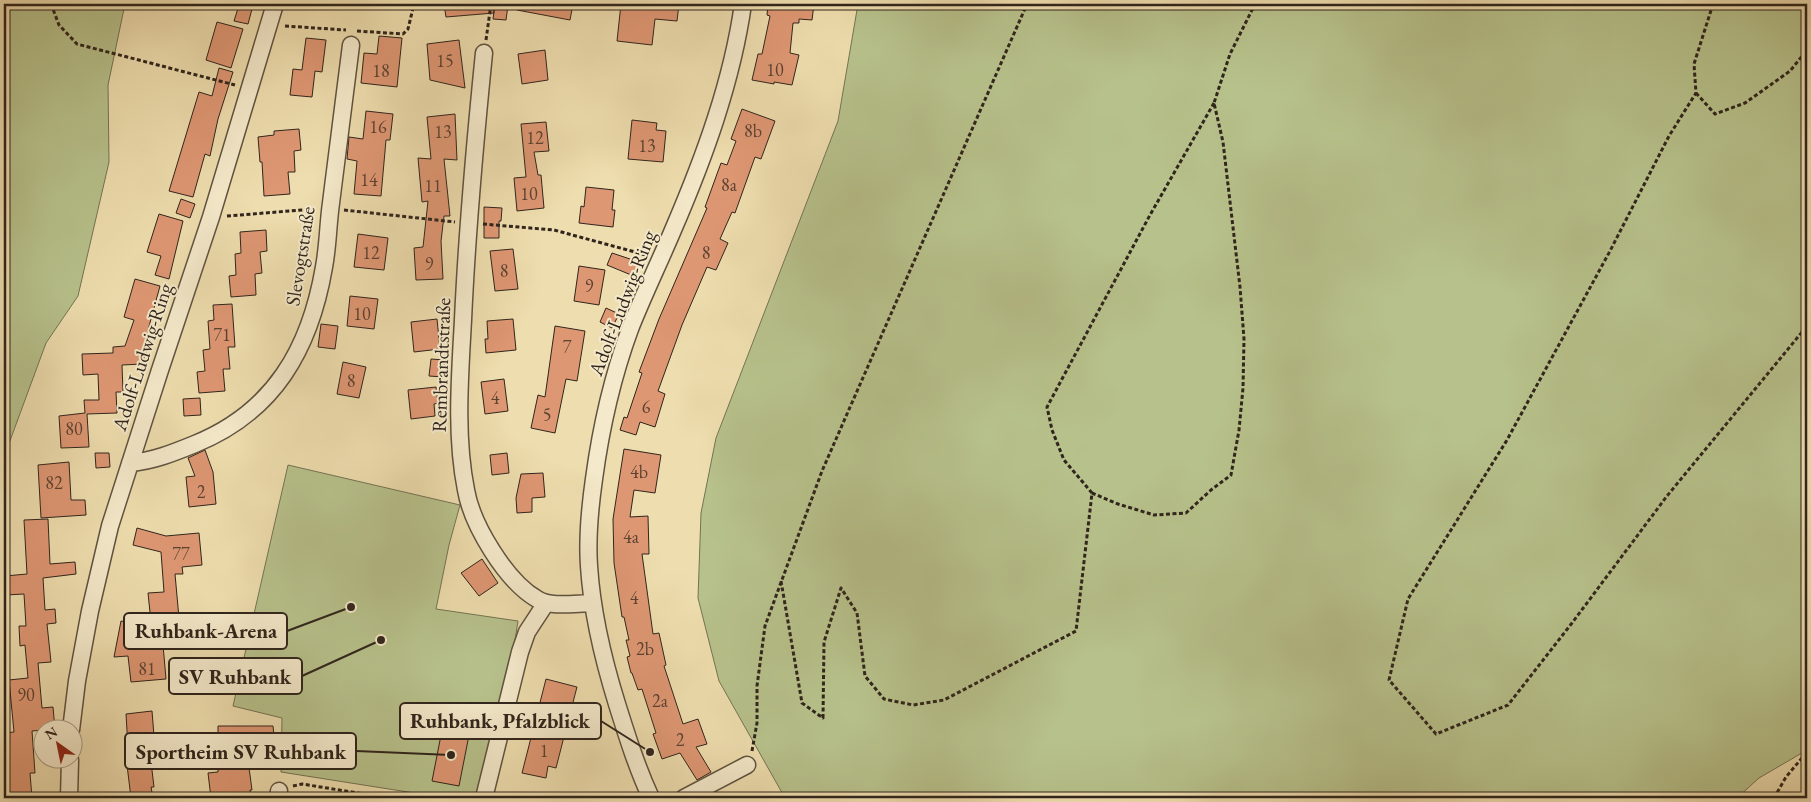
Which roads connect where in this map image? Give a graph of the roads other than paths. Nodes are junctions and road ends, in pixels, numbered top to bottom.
1 (276, 4) edge
2 (743, 4) edge
3 (351, 45) dead end
4 (484, 53) road end
5 (130, 463) junction
6 (546, 602) junction
7 (592, 603) junction
8 (73, 720) edge
9 (747, 765) road end
10 (70, 770) edge
11 (69, 798) edge
12 (484, 798) edge
13 (651, 798) edge
14 (684, 798) edge

1 - 5 street, Adolf-Ludwig-Ring
2 - 7 street, Adolf-Ludwig-Ring
3 - 5 street, Slevogtstraße
4 - 6 street, Rembrandtstraße
5 - 8 street, Adolf-Ludwig-Ring
6 - 7 street, Rembrandtstraße
6 - 12 street
7 - 13 street, Adolf-Ludwig-Ring
9 - 14 street
10 - 11 street

